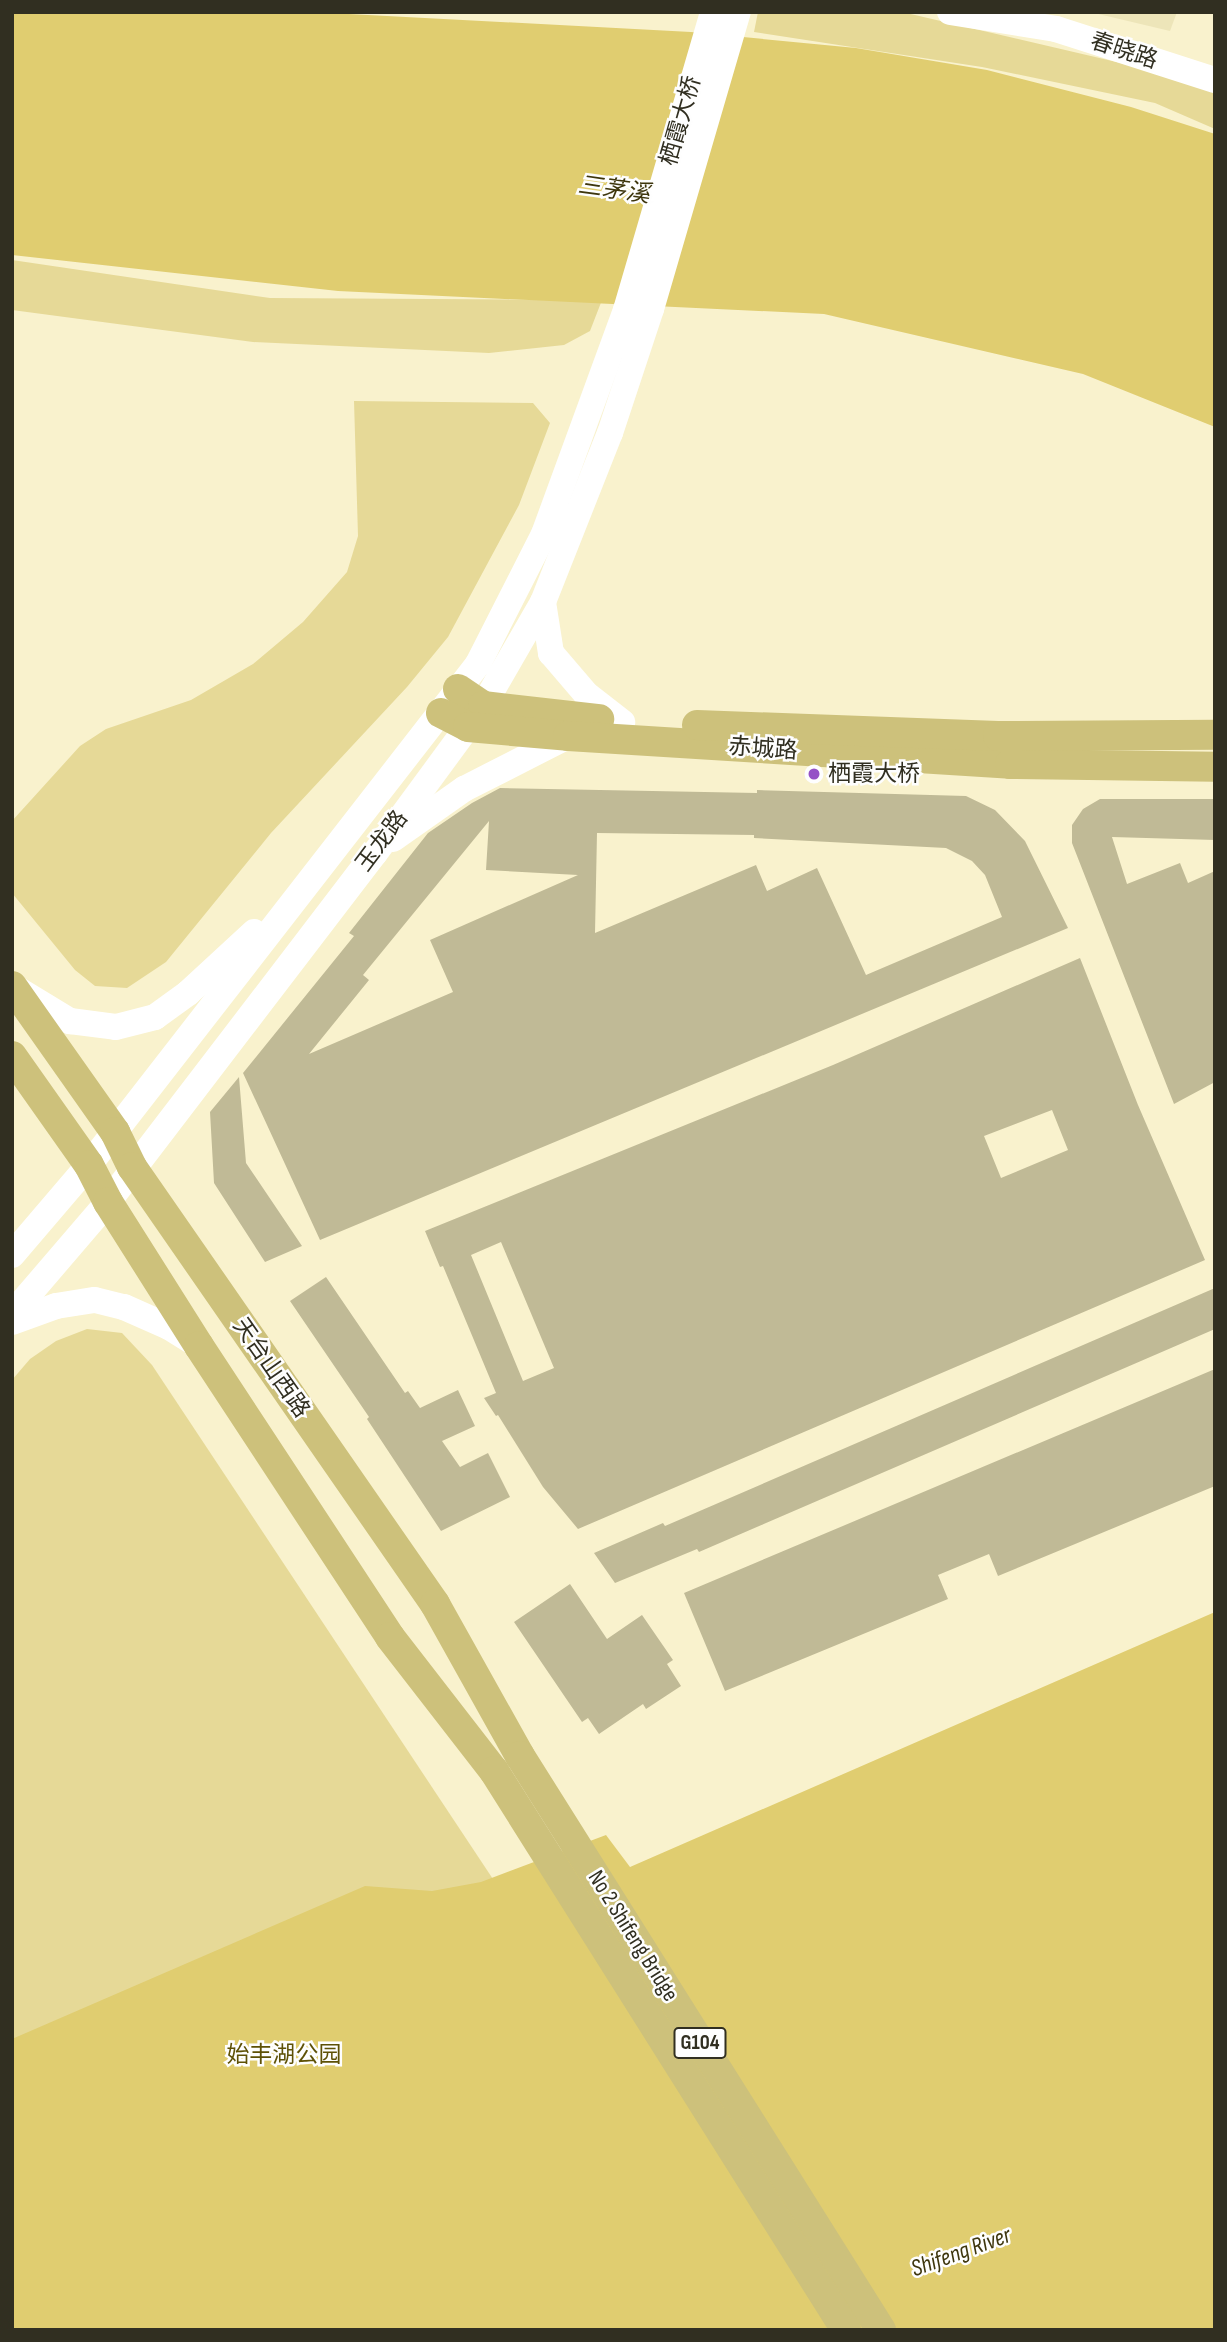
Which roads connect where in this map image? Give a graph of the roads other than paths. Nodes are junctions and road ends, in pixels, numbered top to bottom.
1 (713, 12) edge
2 (738, 12) edge
3 (950, 12) edge
4 (1215, 80) edge
5 (638, 310) junction
6 (543, 602) junction
7 (458, 689) junction
8 (441, 713) junction
9 (475, 716) junction
10 (622, 722) junction
11 (1215, 735) edge
12 (568, 736) junction
13 (1215, 767) edge
14 (375, 853) junction
15 (307, 884) junction
16 (13, 986) edge
17 (12, 1056) edge
18 (115, 1132) junction
19 (89, 1165) junction
20 (132, 1167) junction
21 (108, 1202) junction
22 (12, 1255) edge
23 (12, 1314) edge
24 (12, 1322) edge
25 (199, 1346) junction
26 (520, 1756) joint
27 (494, 1771) joint
28 (846, 2330) edge
29 (881, 2330) edge

1 - 5 main road, 栖霞大桥
2 - 5 main road, 栖霞大桥
3 - 4 main road, 春晓路
5 - 6 main road, 玉龙路
5 - 7 main road, 玉龙路
6 - 9 main road, 玉龙路
6 - 10 main road
7 - 8 main road, 玉龙路
7 - 9 main road, 赤城路
8 - 9 main road, 赤城路
8 - 15 main road, 玉龙路
9 - 10 main road, 赤城路
9 - 12 main road, 赤城路
9 - 14 main road, 玉龙路
10 - 11 main road, 赤城路
12 - 13 main road, 赤城路
12 - 14 main road
14 - 20 main road, 玉龙路
15 - 16 main road
15 - 18 main road, 玉龙路
16 - 18 main road, 天台山西路
17 - 19 main road, 天台山西路
18 - 19 main road, 玉龙路
18 - 20 main road, 天台山西路
19 - 21 main road, 天台山西路
19 - 22 main road, 玉龙路
20 - 21 main road, 玉龙路
20 - 26 main road, 天台山西路
21 - 23 main road, 玉龙路
21 - 25 main road, 天台山西路
24 - 25 main road
25 - 27 main road, 天台山西路
26 - 29 main road, No 2 Shifeng Bridge / G104
27 - 28 main road, No 2 Shifeng Bridge / G104

